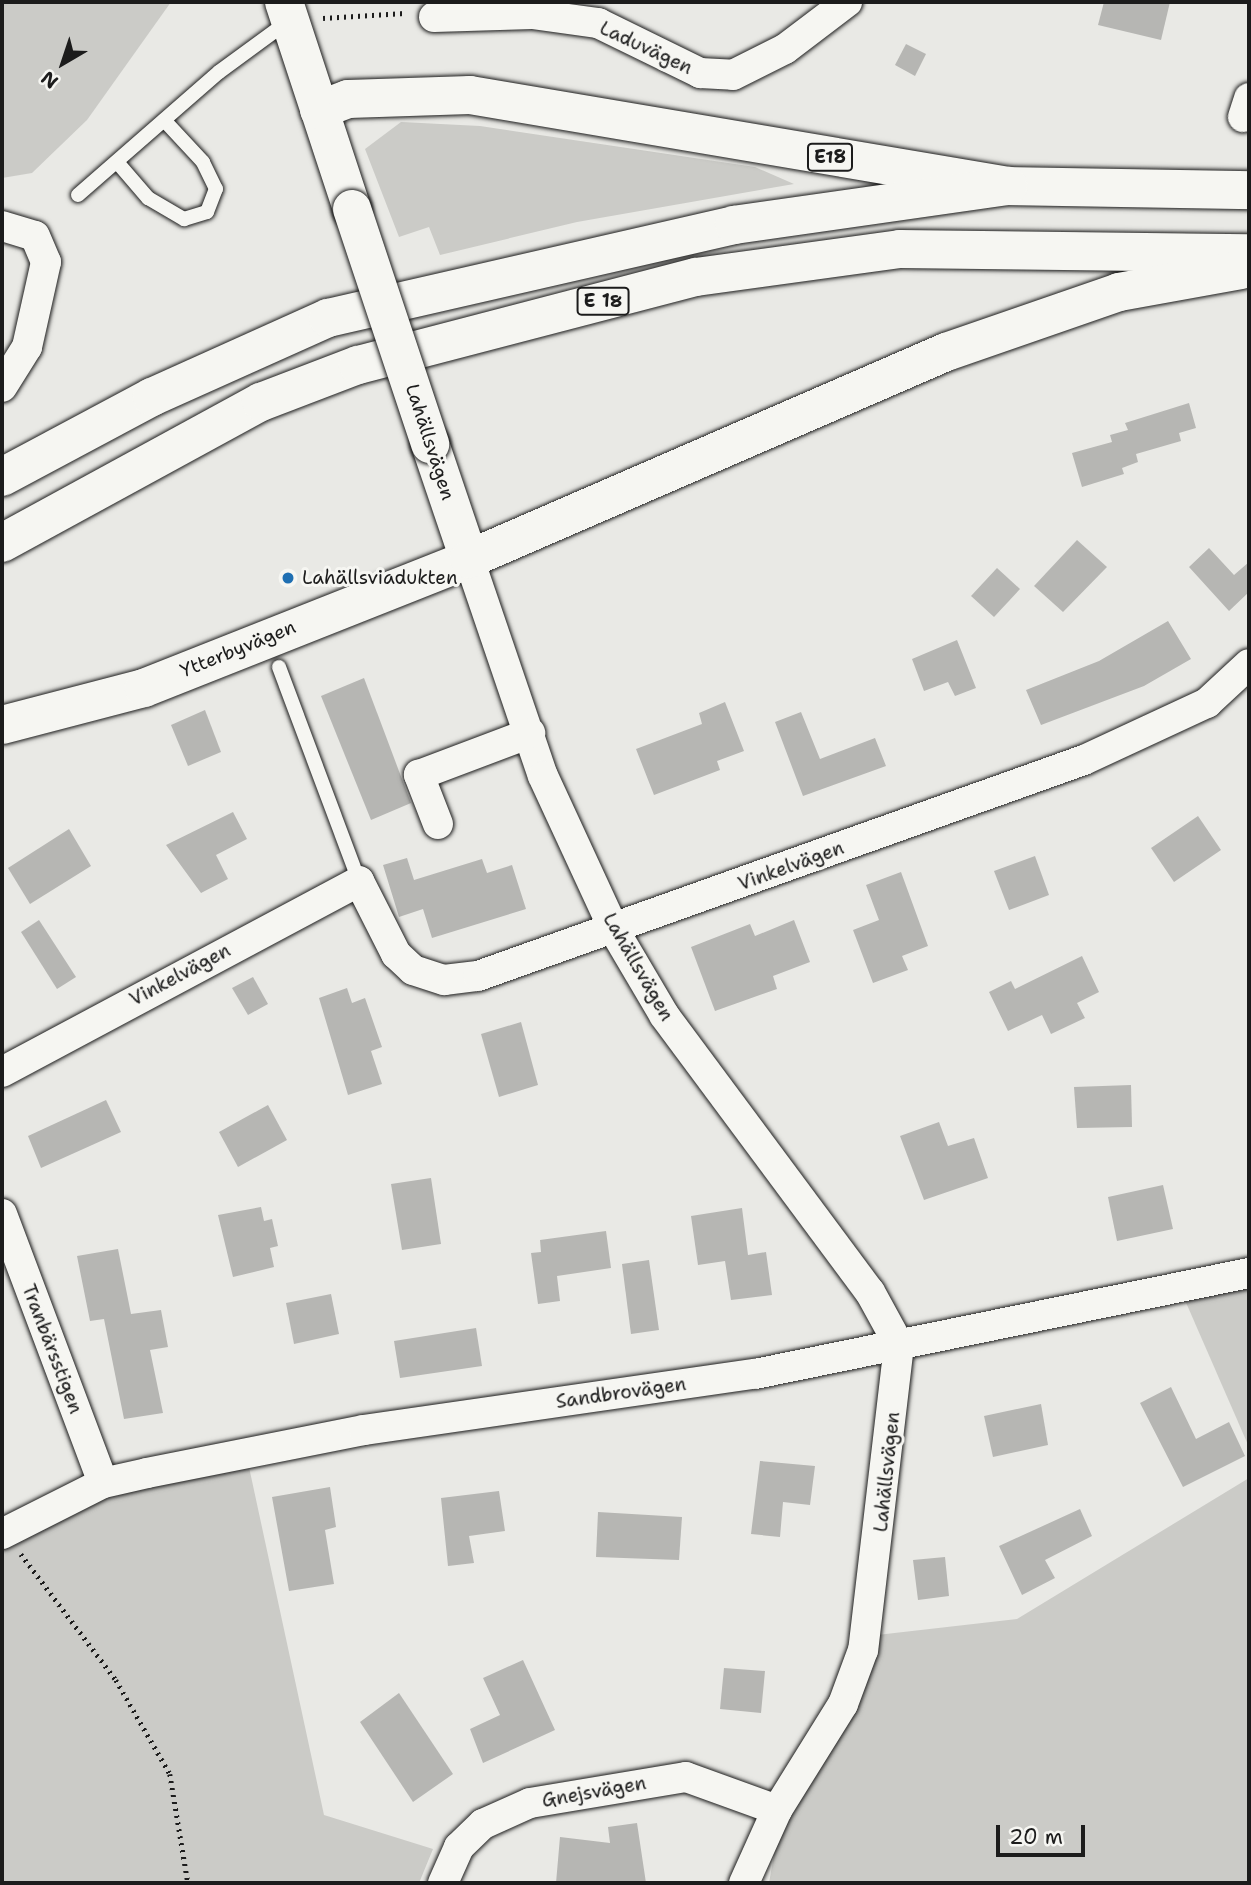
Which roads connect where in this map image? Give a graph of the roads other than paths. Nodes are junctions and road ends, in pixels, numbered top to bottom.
1 (847, 2) edge
2 (288, 11) edge
3 (434, 17) road end
4 (319, 110) junction
5 (164, 120) junction
6 (117, 162) junction
7 (1008, 186) junction
8 (1249, 190) edge
9 (78, 195) dead end
10 (2, 226) edge
11 (1249, 253) edge
12 (1249, 269) edge
13 (2, 387) edge
14 (2, 477) edge
15 (2, 543) edge
16 (469, 559) junction
17 (1249, 664) edge
18 (279, 667) dead end
19 (2, 725) edge
20 (530, 733) junction
21 (438, 824) dead end
22 (359, 881) junction
23 (614, 929) junction
24 (2, 1072) edge
25 (2, 1214) edge
26 (1249, 1273) edge
27 (899, 1345) junction
28 (103, 1483) junction
29 (5, 1532) edge
30 (777, 1810) junction
31 (443, 1883) edge
32 (744, 1883) edge

1 - 3 street, Laduvägen
2 - 4 main road, Lahällsvägen
2 - 5 lane
4 - 7 main road, E18
4 - 16 main road, Lahällsvägen, bridge
5 - 6 lane
5 - 6 lane
6 - 9 lane
7 - 8 main road, E 18
7 - 14 main road, E 18
10 - 13 street
11 - 15 main road, E 18
12 - 16 main road, Ytterbyvägen
16 - 19 main road, Ytterbyvägen
16 - 20 street, Lahällsvägen
17 - 23 street, Vinkelvägen
18 - 22 lane, Vinkelvägen
20 - 21 street
20 - 23 street, Lahällsvägen
22 - 23 street, Vinkelvägen
22 - 24 street, Vinkelvägen
23 - 27 street, Lahällsvägen
25 - 28 street, Tranbärsstigen
26 - 27 street, Sandbrovägen
27 - 28 street, Sandbrovägen
27 - 30 street, Lahällsvägen
28 - 29 street, Sandbrovägen
30 - 31 street, Gnejsvägen
30 - 32 street, Lahällsvägen

